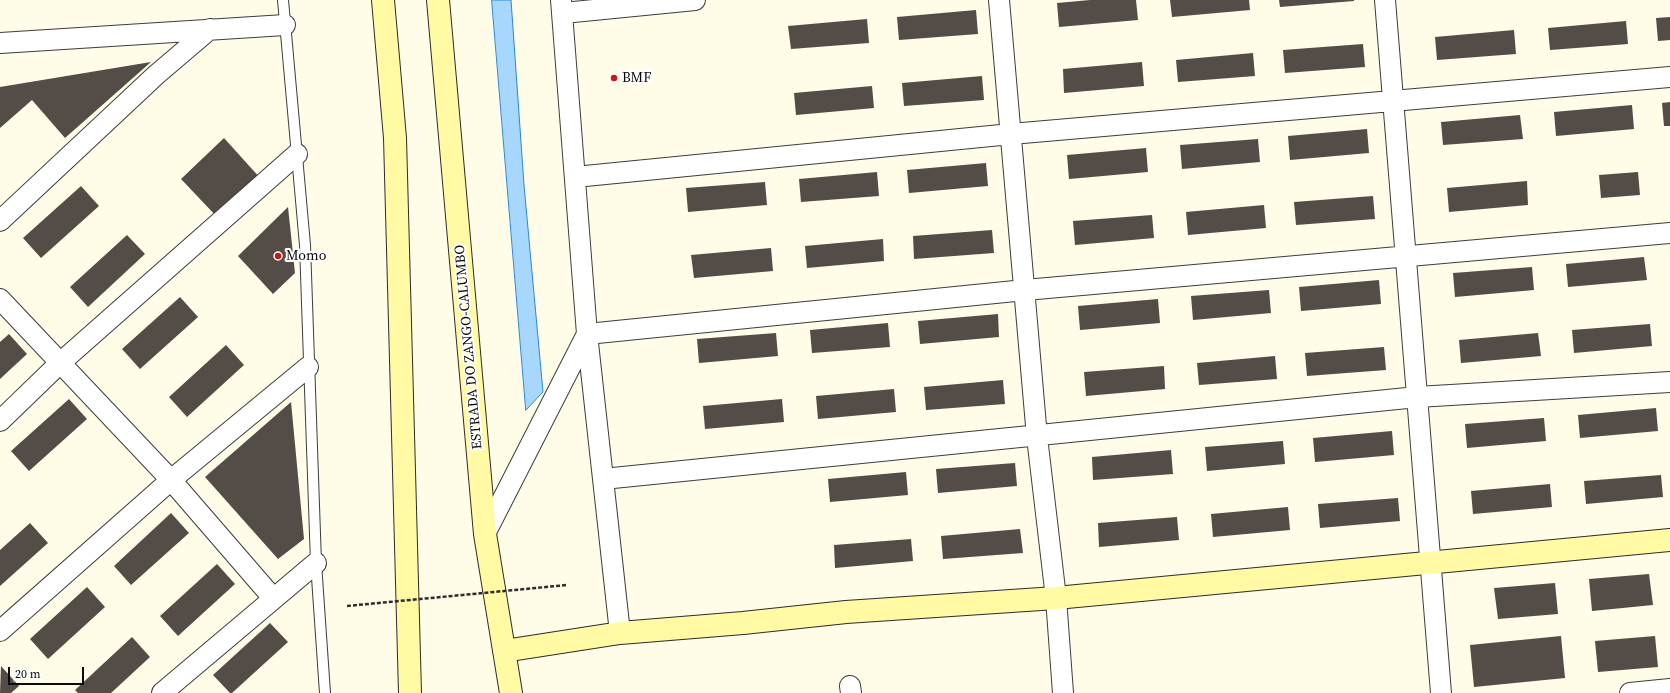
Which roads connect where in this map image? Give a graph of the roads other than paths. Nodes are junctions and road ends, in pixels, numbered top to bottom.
1 (283, 0) edge
2 (383, 0) edge
3 (438, 0) edge
4 (695, 0) edge
5 (999, 0) edge
6 (1385, 0) edge
7 (562, 6) edge
8 (285, 25) junction
9 (210, 29) junction
10 (0, 43) edge
11 (1670, 77) edge
12 (1392, 101) junction
13 (1011, 134) junction
14 (297, 154) junction
15 (575, 177) junction
16 (0, 221) edge
17 (1670, 234) edge
18 (1406, 258) junction
19 (1025, 290) junction
20 (0, 299) edge
21 (587, 334) junction
22 (60, 363) junction
23 (308, 368) junction
24 (1670, 382) edge
25 (1417, 397) junction
26 (0, 421) edge
27 (1037, 437) junction
28 (603, 479) junction
29 (171, 480) junction
30 (485, 534) junction
31 (1670, 540) edge
32 (316, 562) junction
33 (1431, 562) junction
34 (273, 598) junction
35 (1056, 598) junction
36 (0, 631) edge
37 (620, 633) junction
38 (504, 651) junction
39 (1670, 690) edge
40 (162, 693) edge
41 (325, 693) edge
42 (410, 693) edge
43 (511, 693) edge
44 (1063, 693) edge
45 (1441, 693) edge
46 (1630, 693) edge

1 - 8 lane
2 - 42 main road
3 - 30 main road, ESTRADA DO ZANGO-CALUMBO
4 - 7 street
5 - 13 street
6 - 12 street
7 - 15 street
8 - 9 street
8 - 14 lane
9 - 10 street
9 - 16 street
11 - 12 street
12 - 13 street
12 - 18 street
13 - 15 street
13 - 19 street
14 - 22 street
14 - 23 lane
15 - 21 street
17 - 18 street
18 - 19 street
18 - 25 street
19 - 21 street
19 - 27 street
20 - 22 street
21 - 28 street
21 - 30 street
22 - 26 street
22 - 29 street
23 - 29 street
23 - 32 lane
24 - 25 street
25 - 27 street
25 - 33 street
27 - 28 street
27 - 35 street
28 - 37 street
29 - 34 street
29 - 36 street
30 - 38 main road, ESTRADA DO ZANGO-CALUMBO
31 - 33 main road
32 - 34 street
32 - 41 lane
33 - 35 main road
33 - 45 street
34 - 40 street
35 - 37 main road
35 - 44 street
37 - 38 main road
38 - 43 main road, ESTRADA DO ZANGO-CALUMBO
39 - 46 street

